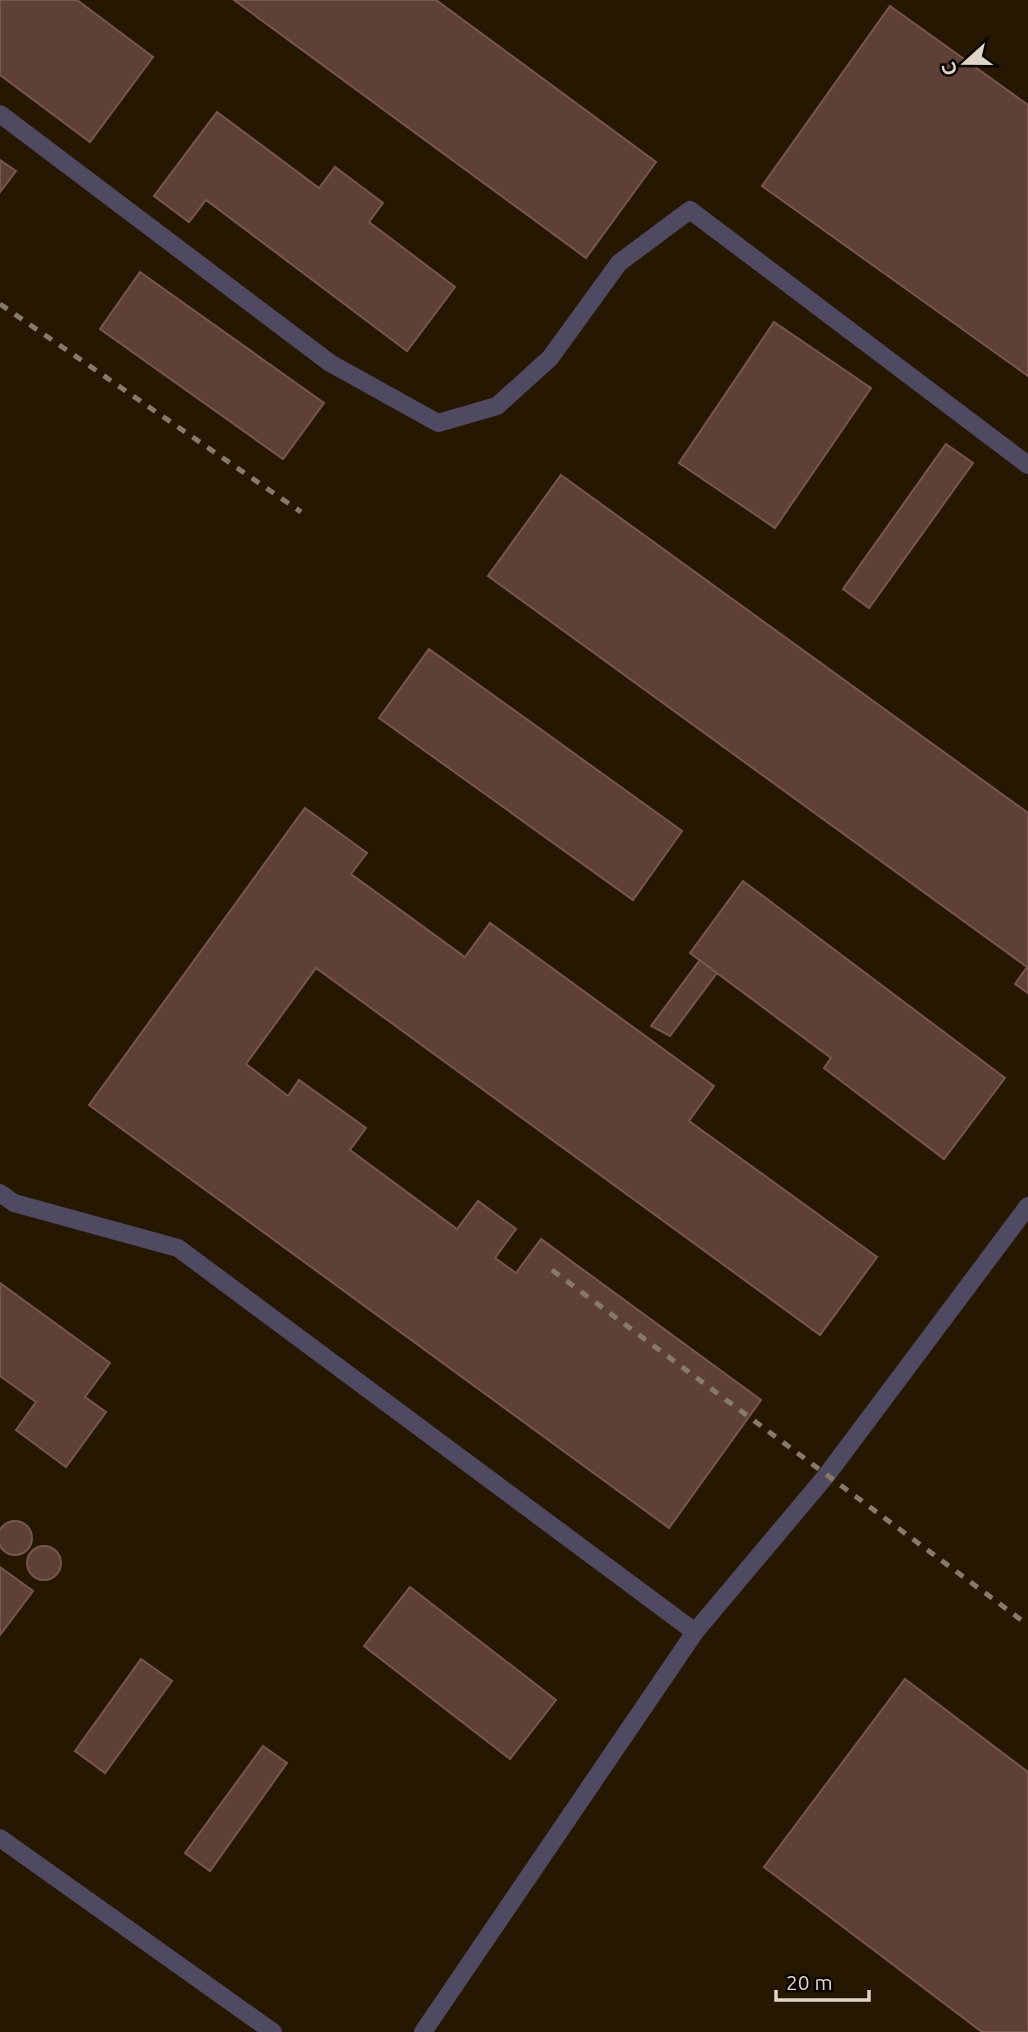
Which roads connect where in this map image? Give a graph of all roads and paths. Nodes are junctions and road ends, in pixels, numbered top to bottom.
1 (0, 114) edge
2 (1028, 465) edge
3 (0, 1193) edge
4 (1028, 1206) edge
5 (695, 1632) junction
6 (0, 1838) edge
7 (273, 2032) edge
8 (423, 2032) edge

1 - 2 lane
3 - 5 lane
4 - 5 lane
5 - 8 lane
6 - 7 lane

